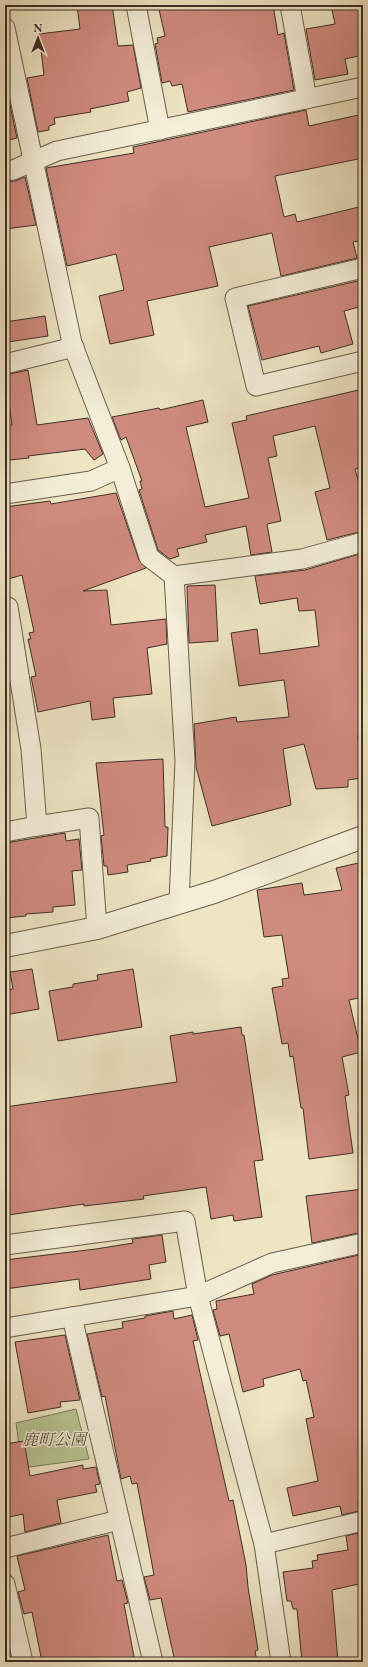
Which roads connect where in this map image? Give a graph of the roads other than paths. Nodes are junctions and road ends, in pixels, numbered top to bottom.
1 (136, 5) edge
2 (290, 5) edge
3 (5, 28) edge
4 (363, 88) edge
5 (307, 99) junction
6 (160, 130) junction
7 (34, 161) junction
8 (5, 171) edge
9 (363, 268) edge
10 (74, 347) junction
11 (363, 361) edge
12 (5, 364) edge
13 (120, 468) junction
14 (5, 494) edge
15 (363, 542) edge
16 (174, 576) junction
17 (5, 608) edge
18 (37, 826) junction
19 (5, 832) edge
20 (363, 837) edge
21 (179, 902) junction
22 (97, 928) junction
23 (5, 946) edge
24 (363, 1243) edge
25 (5, 1245) edge
26 (198, 1296) junction
27 (72, 1317) junction
28 (5, 1328) edge
29 (120, 1520) junction
30 (363, 1521) edge
31 (264, 1544) junction
32 (5, 1548) edge
33 (5, 1584) edge
34 (24, 1662) edge
35 (153, 1662) edge
36 (281, 1662) edge

1 - 6 street
2 - 5 street
3 - 7 street
4 - 5 street
5 - 6 street
6 - 7 street
7 - 8 street
7 - 10 street
9 - 11 street
10 - 12 street
10 - 13 street
13 - 14 street
13 - 16 street
15 - 16 street
16 - 21 street
17 - 18 street
18 - 19 street
18 - 22 street
20 - 21 street
21 - 22 street
22 - 23 street
24 - 26 street
25 - 26 street
26 - 27 street
26 - 31 street
27 - 28 street
27 - 29 street
29 - 32 street
29 - 35 street
30 - 31 street
31 - 36 street
33 - 34 street

